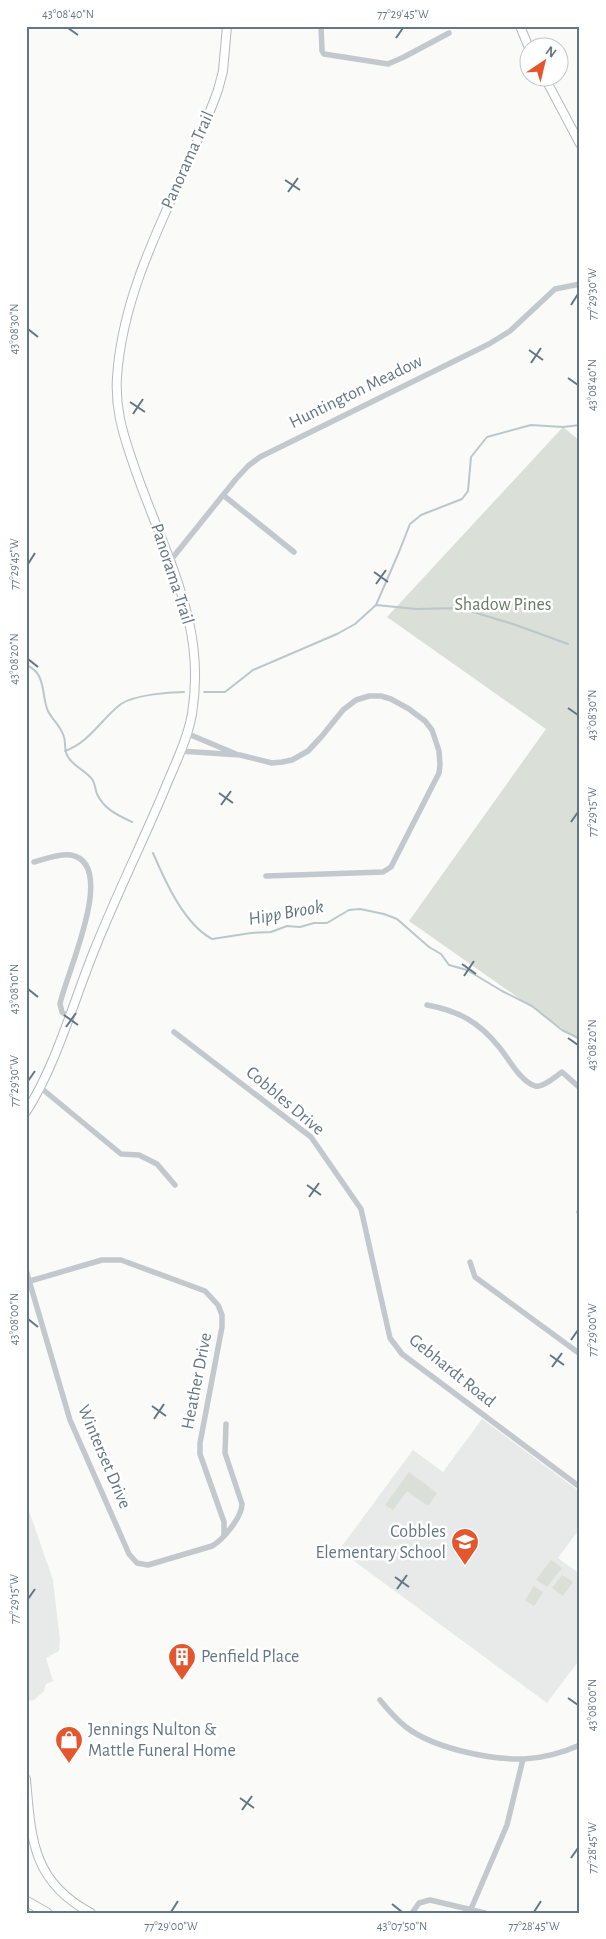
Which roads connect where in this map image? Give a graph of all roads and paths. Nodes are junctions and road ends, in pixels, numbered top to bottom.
1 (227, 26) edge
2 (321, 26) edge
3 (520, 26) edge
4 (449, 33) dead end
5 (525, 38) edge
6 (550, 88) edge
7 (580, 144) edge
8 (580, 284) edge
9 (223, 495) junction
10 (294, 552) dead end
11 (170, 561) junction
12 (186, 733) junction
13 (180, 751) junction
14 (240, 755) junction
15 (34, 862) dead end
16 (266, 876) dead end
17 (428, 1005) dead end
18 (69, 1017) junction
19 (174, 1032) dead end
20 (40, 1088) junction
21 (580, 1088) edge
22 (29, 1103) edge
23 (26, 1112) edge
24 (175, 1184) dead end
25 (361, 1209) joint
26 (470, 1262) dead end
27 (26, 1270) edge
28 (30, 1281) junction
29 (580, 1354) edge
30 (226, 1424) dead end
31 (580, 1487) edge
32 (223, 1538) junction
33 (380, 1700) dead end
34 (580, 1745) edge
35 (523, 1759) junction
36 (26, 1779) edge
37 (27, 1791) edge
38 (28, 1818) edge
39 (26, 1901) edge
40 (471, 1910) junction
41 (47, 1913) edge
42 (91, 1913) edge
43 (412, 1913) edge
44 (485, 1913) edge

1 - 11 street, Panorama Trail
2 - 4 street
3 - 5 street
6 - 7 street
8 - 9 street, Huntington Meadow
9 - 10 street
9 - 11 street, Huntington Meadow
11 - 12 street, Panorama Trail
12 - 13 street, Panorama Trail
12 - 14 street
13 - 14 street
13 - 18 street, Panorama Trail
14 - 16 street
15 - 18 street
17 - 21 street
18 - 20 street, Panorama Trail
19 - 25 street, Cobbles Drive
20 - 22 street, Panorama Trail
20 - 24 street
22 - 23 street, Panorama Trail
25 - 31 street, Gebhardt Road
26 - 29 street
27 - 28 street, Winterset Drive
28 - 32 street, Winterset Drive
28 - 32 street, Heather Drive
30 - 32 street, Heather Drive
33 - 35 street
34 - 35 street
35 - 40 street
36 - 37 street
37 - 38 street
38 - 42 street
39 - 41 main road
40 - 43 street
40 - 44 street

